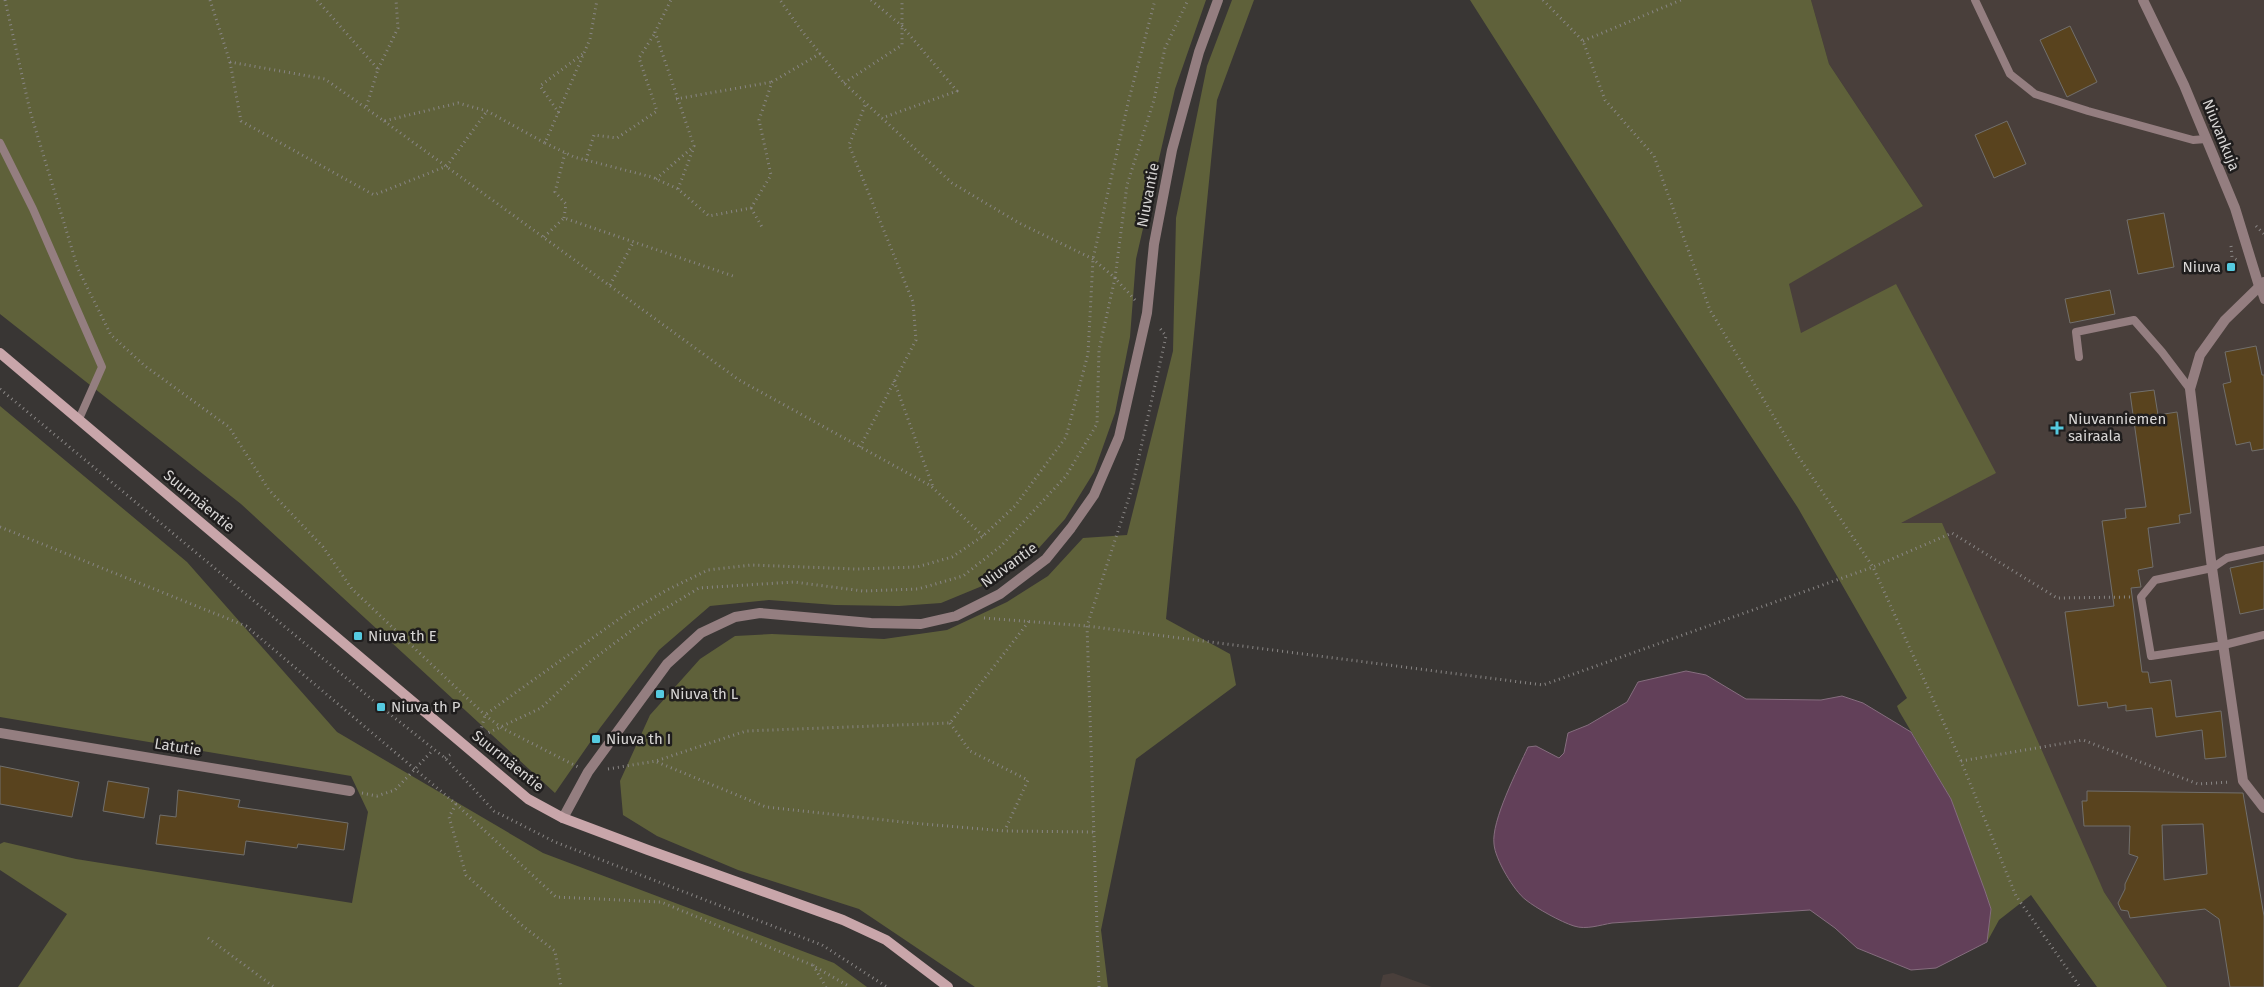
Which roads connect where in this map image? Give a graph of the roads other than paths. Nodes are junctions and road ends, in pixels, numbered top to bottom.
1 (1218, 0) edge
2 (1975, 0) edge
3 (2143, 0) edge
4 (2206, 140) junction
5 (0, 142) edge
6 (2261, 284) edge
7 (2264, 300) edge
8 (0, 353) edge
9 (2079, 357) dead end
10 (2190, 389) junction
11 (79, 420) junction
12 (2264, 550) edge
13 (2212, 568) junction
14 (2264, 635) edge
15 (2224, 645) junction
16 (0, 733) edge
17 (350, 791) road end
18 (2264, 808) edge
19 (563, 818) junction
20 (948, 987) edge

1 - 19 street, Niuvantie
2 - 4 lane
3 - 4 street, Niuvankuja
4 - 6 street, Niuvankuja
5 - 11 lane
6 - 7 lane
6 - 10 street
8 - 11 main road, Suurmäentie
9 - 10 lane
10 - 13 street
11 - 19 main road, Suurmäentie
12 - 13 lane
13 - 15 street
13 - 15 lane
14 - 15 lane
15 - 18 street
16 - 17 street, Latutie
19 - 20 main road, Suurmäentie

